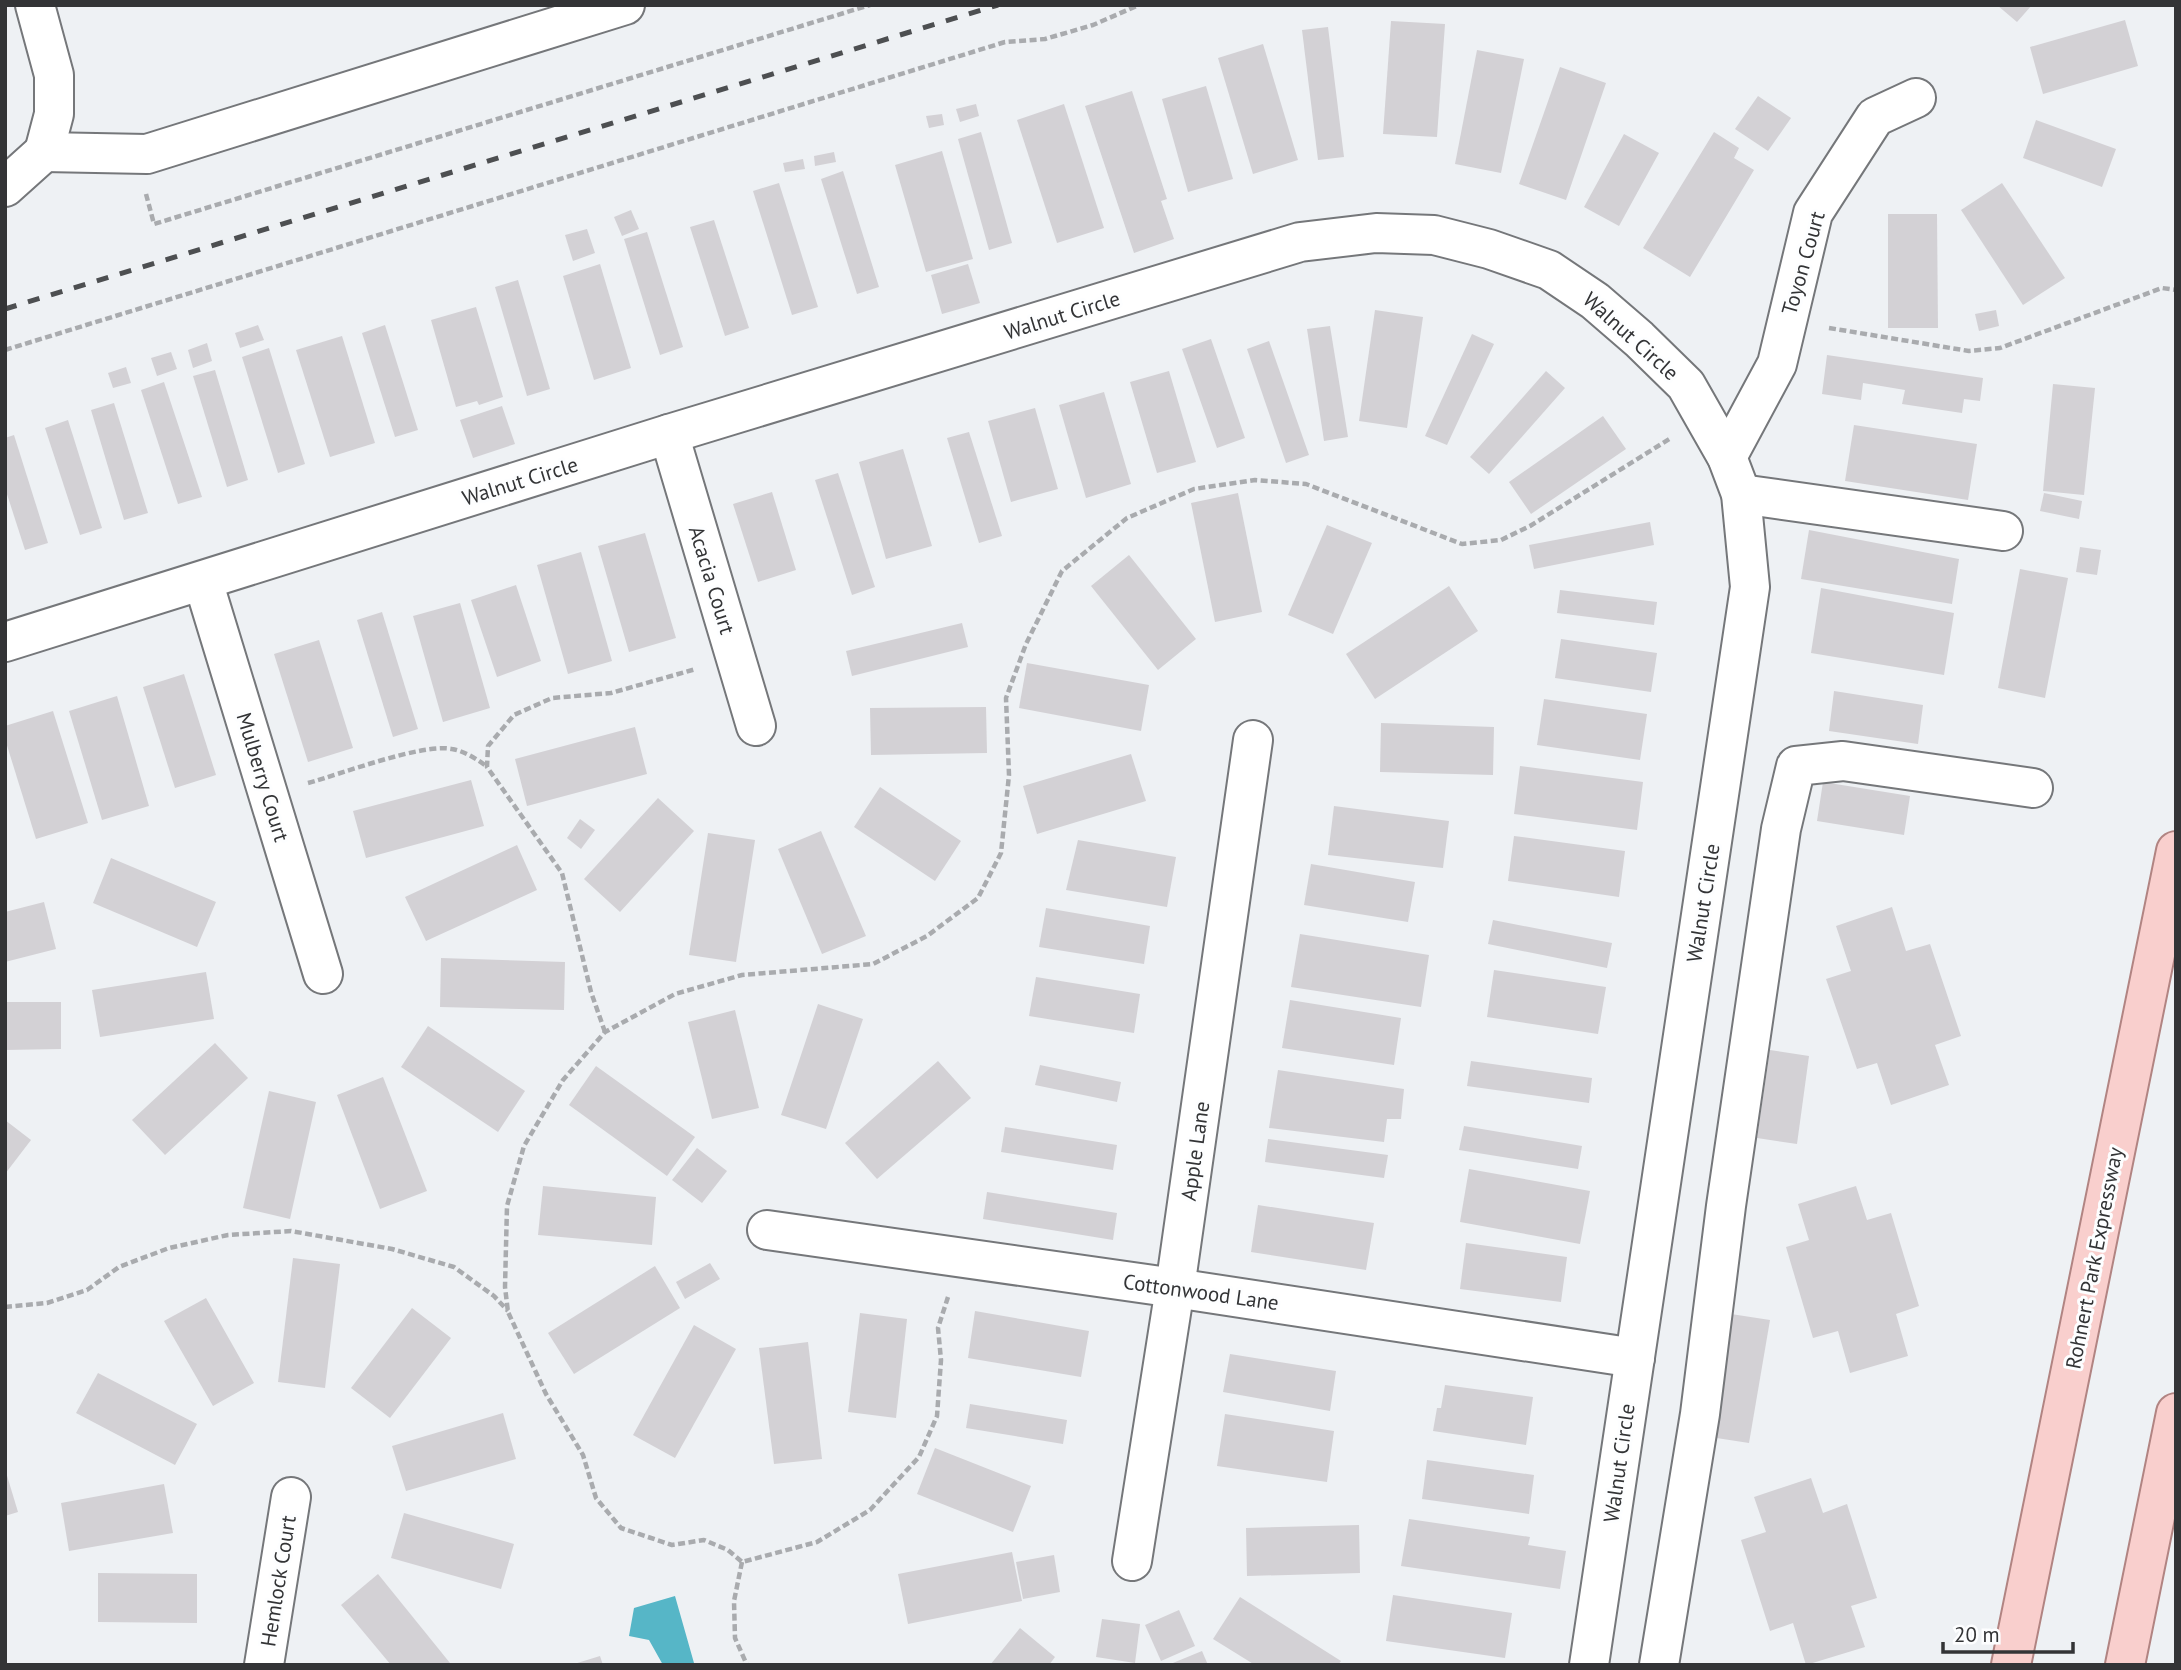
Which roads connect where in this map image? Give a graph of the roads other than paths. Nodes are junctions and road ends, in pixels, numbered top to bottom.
1 (35, 5) edge
2 (625, 5) edge
3 (1916, 98) dead end
4 (44, 152) junction
5 (5, 187) edge
6 (669, 434) junction
7 (1727, 457) junction
8 (1741, 494) junction
9 (2003, 531) dead end
10 (203, 581) junction
11 (5, 642) edge
12 (756, 726) dead end
13 (1252, 740) dead end
14 (2033, 788) dead end
15 (2176, 851) edge
16 (323, 974) dead end
17 (767, 1230) dead end
18 (1175, 1288) junction
19 (1635, 1358) junction
20 (2176, 1413) edge
21 (291, 1497) dead end
22 (1132, 1560) dead end
23 (264, 1665) edge
24 (1589, 1665) edge
25 (1659, 1665) edge
26 (2011, 1665) edge
27 (2125, 1665) edge

1 - 4 street
2 - 4 street
3 - 7 street, Toyon Court
4 - 5 street
6 - 7 street, Walnut Circle
6 - 10 street, Walnut Circle
6 - 12 street, Acacia Court
7 - 8 street, Walnut Circle
8 - 9 street
8 - 19 street, Walnut Circle
10 - 11 street, Walnut Circle
10 - 16 street, Mulberry Court
13 - 18 street, Apple Lane
14 - 25 street
15 - 26 main road, Rohnert Park Expressway
17 - 18 street, Cottonwood Lane
18 - 19 street, Cottonwood Lane
18 - 22 street, Apple Lane
19 - 24 street, Walnut Circle
20 - 27 main road
21 - 23 street, Hemlock Court

